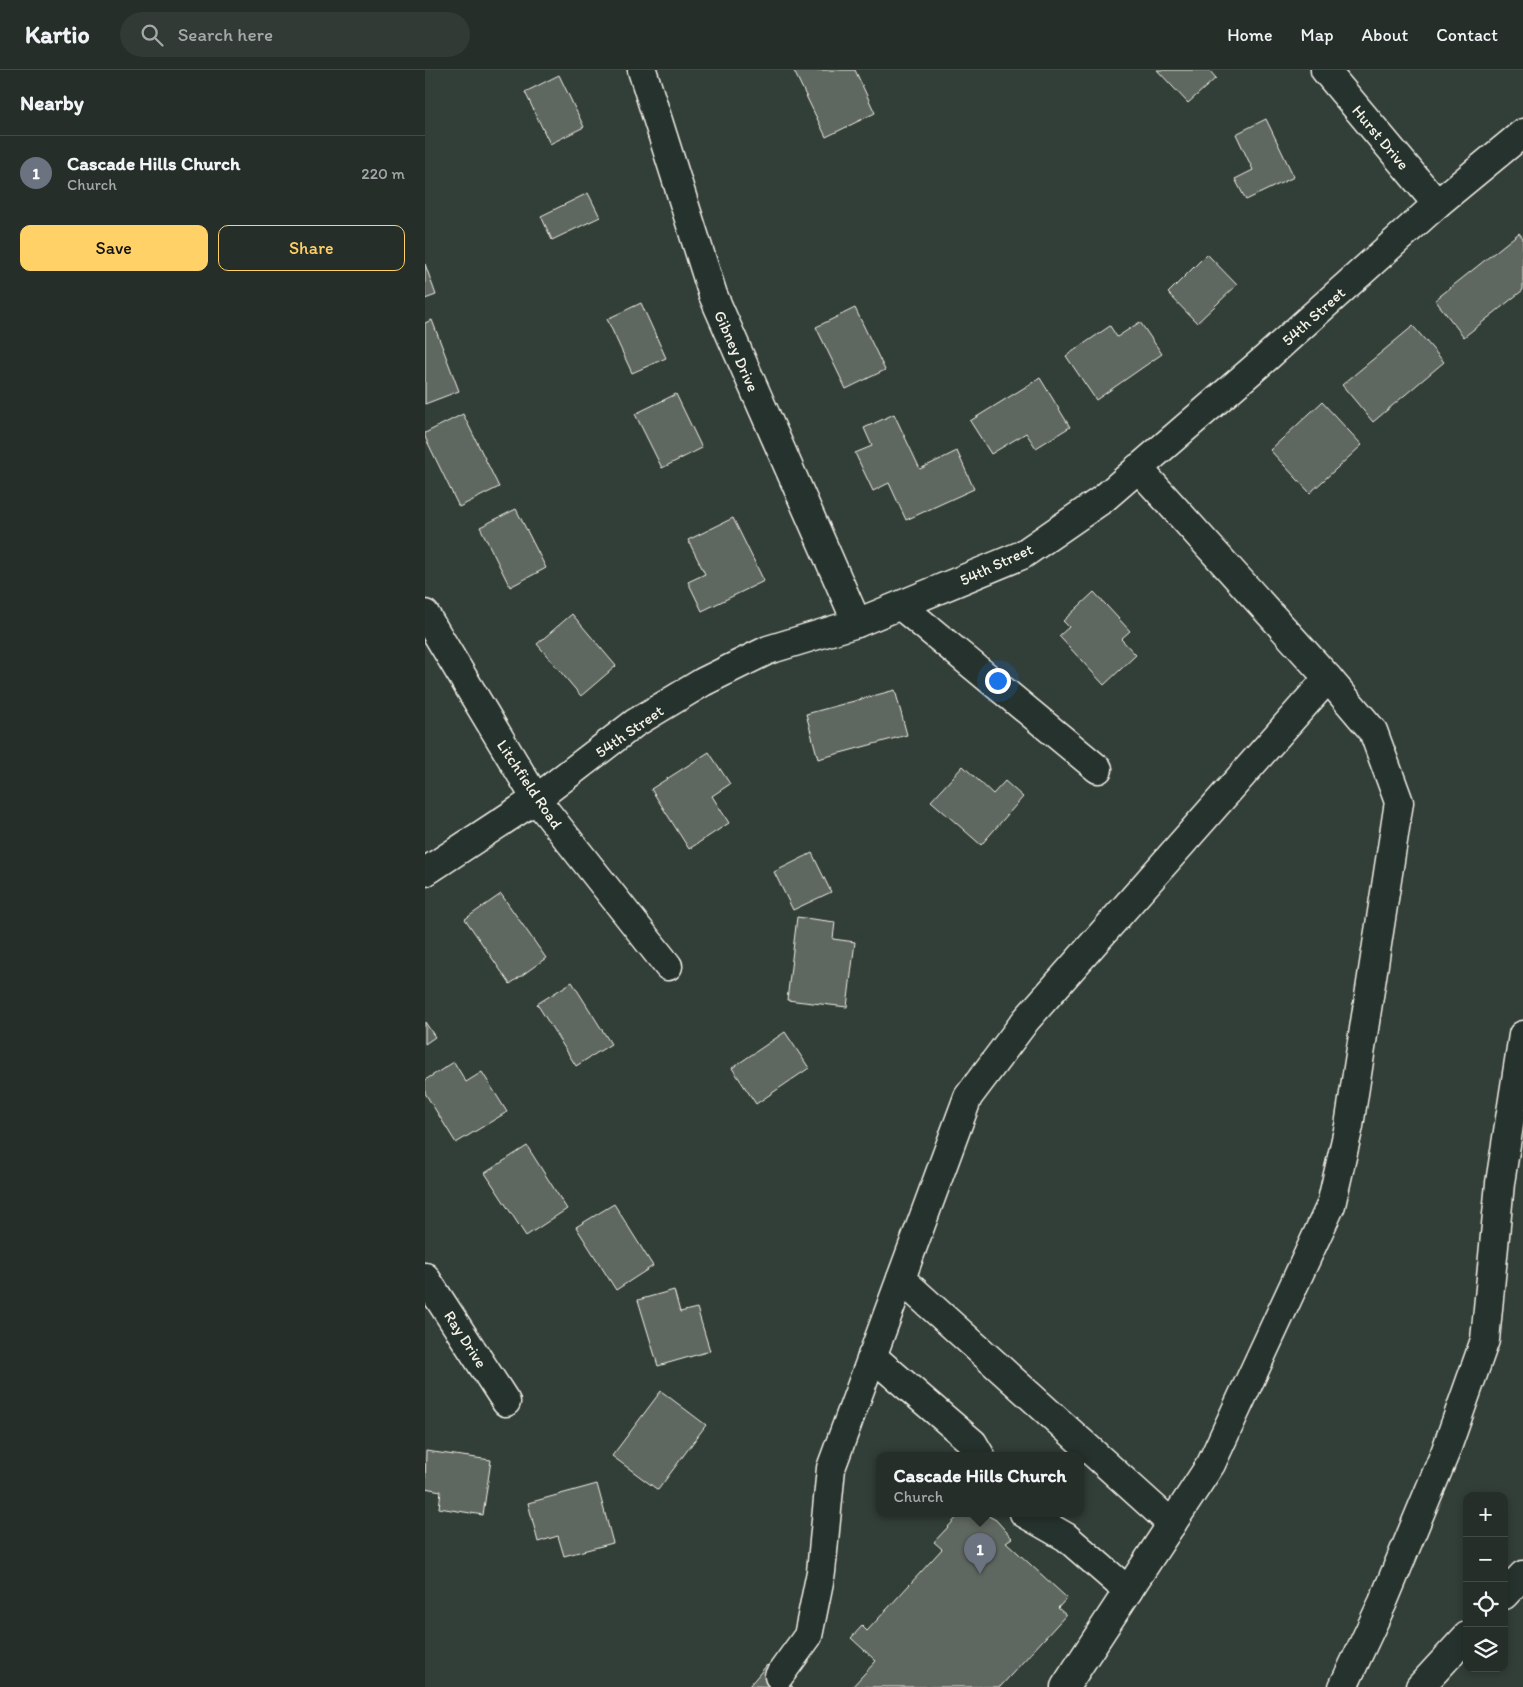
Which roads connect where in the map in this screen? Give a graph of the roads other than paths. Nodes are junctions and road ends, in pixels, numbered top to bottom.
1 (642, 70) edge
2 (1325, 70) edge
3 (1523, 133) edge
4 (1437, 204) junction
5 (1138, 468) junction
6 (901, 606) junction
7 (425, 614) edge
8 (857, 624) junction
9 (1328, 678) junction
10 (1099, 769) dead end
11 (536, 799) junction
12 (425, 872) edge
13 (668, 966) dead end
14 (1523, 1035) edge
15 (425, 1277) edge
16 (901, 1279) junction
17 (872, 1356) junction
18 (506, 1402) dead end
19 (978, 1452) edge
20 (1031, 1517) edge
21 (1172, 1524) junction
22 (1523, 1575) edge
23 (1128, 1591) junction
24 (1508, 1591) edge
25 (1463, 1640) edge
26 (779, 1676) dead end
27 (1065, 1687) edge
28 (1343, 1687) edge
29 (1420, 1687) edge

1 - 8 main road, Gibney Drive
2 - 4 main road, Hurst Drive
3 - 4 main road, 54th Street
4 - 5 main road, 54th Street
5 - 6 main road, 54th Street
5 - 9 main road
6 - 8 main road, 54th Street
6 - 10 main road
7 - 11 main road, Litchfield Road
8 - 11 main road, 54th Street
9 - 16 main road
9 - 21 main road
11 - 12 main road, 54th Street
11 - 13 main road, Litchfield Road
14 - 28 main road
15 - 18 main road, Ray Drive
16 - 17 main road
16 - 21 main road
17 - 19 main road
17 - 26 main road
20 - 23 main road
21 - 23 main road
22 - 24 main road
23 - 27 main road
25 - 29 main road

